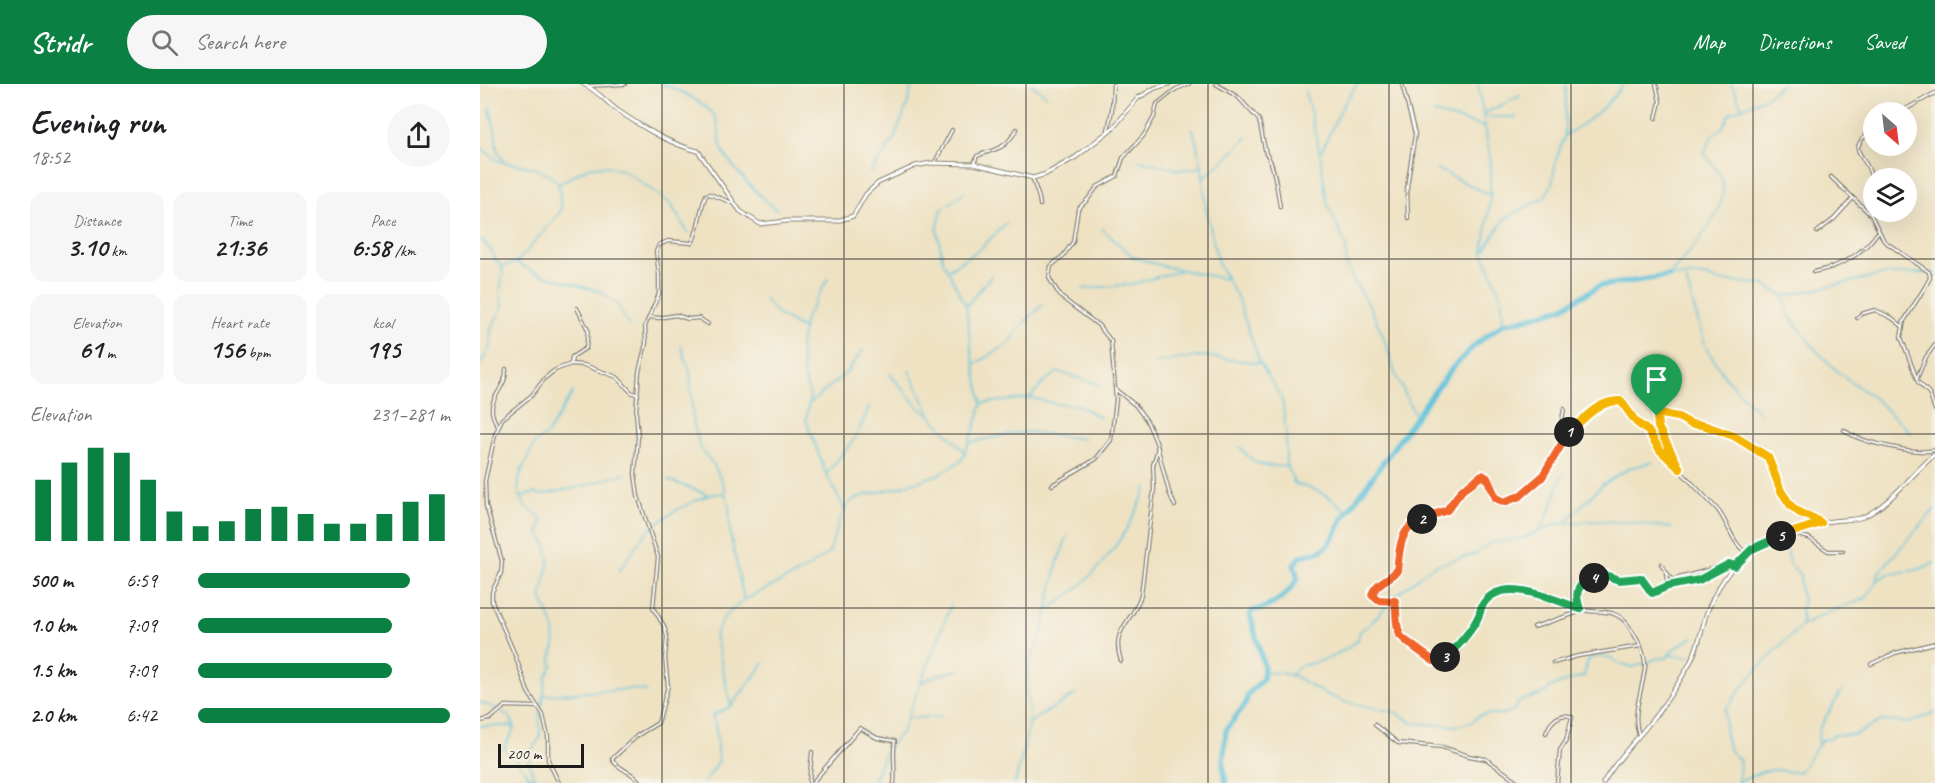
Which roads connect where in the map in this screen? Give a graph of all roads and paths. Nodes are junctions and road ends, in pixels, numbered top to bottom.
1 (583, 84) edge
2 (625, 84) edge
3 (1113, 84) edge
4 (1169, 84) edge
5 (1189, 84) edge
6 (1216, 84) edge
7 (1402, 84) edge
8 (1656, 84) edge
9 (588, 86) junction
10 (1935, 93) edge
11 (1917, 103) edge
12 (1656, 118) dead end
13 (1017, 129) dead end
14 (952, 130) dead end
15 (1108, 130) junction
16 (1863, 138) edge
17 (935, 162) junction
18 (974, 164) junction
19 (1869, 168) edge
20 (1831, 177) dead end
21 (1033, 178) junction
22 (1853, 198) junction
23 (736, 204) junction
24 (1040, 204) dead end
25 (1280, 207) dead end
26 (1863, 207) edge
27 (1408, 218) dead end
28 (1874, 222) edge
29 (1817, 232) dead end
30 (1878, 232) junction
31 (1813, 272) dead end
32 (577, 308) dead end
33 (650, 317) junction
34 (1857, 318) dead end
35 (708, 324) dead end
36 (1902, 326) junction
37 (1935, 345) edge
38 (571, 364) junction
39 (506, 369) dead end
40 (1917, 378) junction
41 (1668, 386) dead end
42 (1116, 390) junction
43 (638, 395) junction
44 (1564, 409) dead end
45 (1935, 410) edge
46 (1657, 416) junction
47 (498, 426) junction
48 (1844, 430) dead end
49 (1560, 444) junction
50 (1158, 448) junction
51 (1935, 452) edge
52 (1680, 469) junction
53 (1052, 485) dead end
54 (1175, 506) dead end
55 (1821, 523) junction
56 (1790, 533) junction
57 (1843, 551) dead end
58 (1747, 553) junction
59 (1661, 564) dead end
60 (1735, 566) junction
61 (1722, 567) junction
62 (1666, 574) junction
63 (1672, 585) junction
64 (1580, 609) junction
65 (1585, 610) junction
66 (1534, 627) dead end
67 (1935, 643) edge
68 (1460, 644) junction
69 (1641, 646) junction
70 (1121, 661) dead end
71 (1456, 661) dead end
72 (1553, 663) dead end
73 (1871, 664) dead end
74 (538, 707) junction
75 (480, 721) edge
76 (1375, 725) dead end
77 (1546, 733) dead end
78 (1639, 735) junction
79 (812, 752) dead end
80 (559, 783) edge
81 (640, 783) edge
82 (810, 783) edge
83 (894, 783) edge
84 (1520, 783) edge
85 (1557, 783) edge
86 (1604, 783) edge

1 - 9 street
2 - 9 street
3 - 15 street
4 - 15 street
5 - 42 street
6 - 25 street
7 - 27 street
8 - 12 street
9 - 23 street
10 - 11 street
13 - 18 street
14 - 17 street
15 - 21 street
16 - 19 street
17 - 18 street
17 - 23 street
18 - 21 street
20 - 22 street
21 - 24 street
22 - 26 street
22 - 29 street
23 - 33 street
28 - 30 street
30 - 31 street
30 - 36 street
32 - 38 street
33 - 35 street
33 - 43 street
34 - 36 street
36 - 40 street
37 - 40 street
38 - 43 street
38 - 47 street
39 - 47 street
40 - 45 street
41 - 46 street
42 - 50 street
42 - 53 street
43 - 81 street
44 - 49 street
46 - 52 street
46 - 55 street
47 - 74 street
48 - 51 street
49 - 52 street
49 - 68 street
50 - 54 street
50 - 70 street
51 - 55 street
52 - 58 street
55 - 56 street
56 - 57 street
56 - 58 street
58 - 60 street
59 - 62 street
60 - 61 street
60 - 78 street
61 - 62 street
61 - 63 street
62 - 63 street
63 - 64 street
64 - 65 street
64 - 68 street
65 - 66 street
65 - 69 street
67 - 73 street
68 - 71 street
69 - 72 street
69 - 78 street
74 - 75 street
74 - 80 street
76 - 84 street
77 - 85 street
78 - 86 street
79 - 82 street
82 - 83 street

